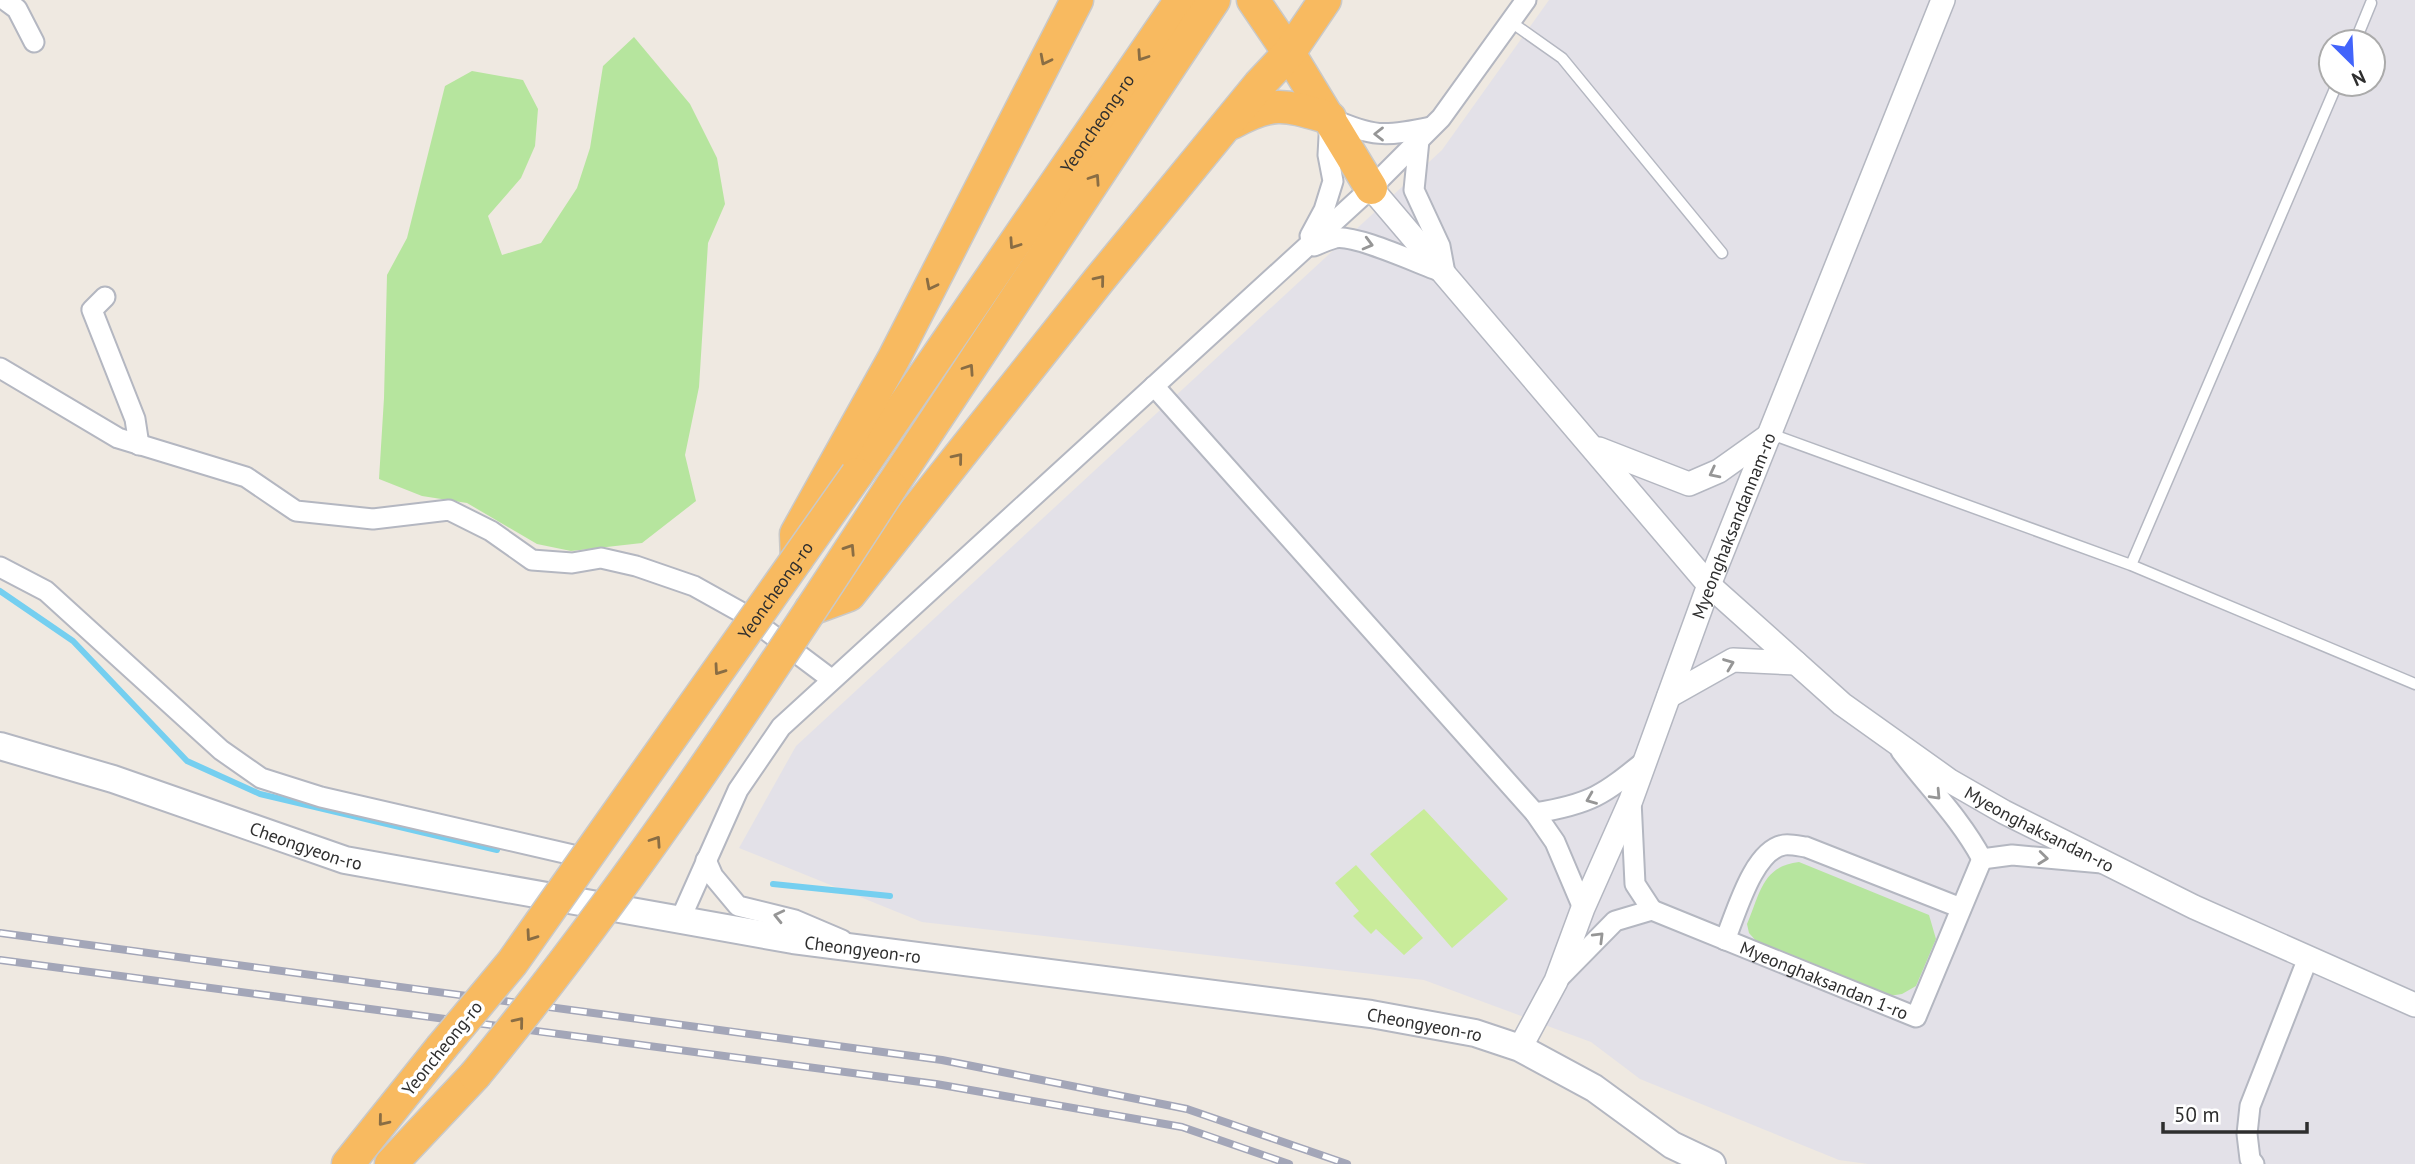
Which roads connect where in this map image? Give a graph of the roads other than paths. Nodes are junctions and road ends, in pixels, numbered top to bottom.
1 (5, 0) edge
2 (1077, 0) edge
3 (1181, 0) edge
4 (1253, 0) edge
5 (1526, 0) edge
6 (1943, 0) edge
7 (1213, 2) edge
8 (1323, 3) edge
9 (2371, 3) dead end
10 (1511, 22) junction
11 (2361, 28) edge
12 (34, 42) dead end
13 (1289, 53) junction
14 (2331, 98) edge
15 (1329, 118) junction
16 (1228, 125) junction
17 (1425, 134) junction
18 (1371, 188) junction
19 (1303, 250) junction
20 (1722, 253) dead end
21 (1445, 273) junction
22 (105, 297) dead end
23 (0, 368) edge
24 (1154, 386) junction
25 (1771, 434) junction
26 (139, 445) junction
27 (1594, 447) junction
28 (847, 468) junction
29 (2131, 565) junction
30 (0, 567) edge
31 (1709, 585) junction
32 (811, 609) junction
33 (1796, 663) junction
34 (831, 679) junction
35 (2415, 684) edge
36 (1669, 696) junction
37 (1894, 741) junction
38 (0, 746) edge
39 (1646, 760) junction
40 (1631, 800) junction
41 (1535, 813) junction
42 (586, 858) junction
43 (1982, 859) junction
44 (706, 860) junction
45 (2105, 864) junction
46 (1583, 908) junction
47 (1961, 908) junction
48 (1652, 911) junction
49 (680, 920) junction
50 (1725, 940) junction
51 (866, 950) junction
52 (2308, 958) junction
53 (1556, 981) junction
54 (2415, 1004) edge
55 (1520, 1048) junction
56 (348, 1164) edge
57 (391, 1164) edge
58 (1712, 1164) edge
59 (2254, 1164) edge

1 - 12 street
2 -> 28 highway
3 -> 28 highway, Yeoncheong-ro
4 - 13 highway
5 - 10 street
6 - 25 street, Myeonghaksandannam-ro
32 -> 7 highway, Yeoncheong-ro, bridge
8 - 13 highway
8 - 15 highway
9 - 11 lane
10 - 17 street
10 - 20 lane
13 - 15 highway
13 - 16 highway
14 - 29 lane
15 - 16 highway
17 -> 15 street
15 - 18 highway
15 - 19 street
32 -> 16 highway
17 - 18 street
17 - 21 street
18 - 19 street
18 - 21 street, Myeonghaksandan-ro
19 -> 21 street
19 - 24 street
21 - 27 street, Myeonghaksandan-ro
22 - 26 street
23 - 26 street
24 - 34 street
24 - 41 street
25 -> 27 street
25 - 29 lane
25 - 31 street, Myeonghaksandannam-ro
26 - 34 street
27 - 31 street, Myeonghaksandan-ro
28 -> 42 highway, Yeoncheong-ro, bridge
29 - 35 lane
30 - 42 street
31 - 33 street, Myeonghaksandan-ro
31 - 36 street, Myeonghaksandannam-ro
57 -> 32 highway, Yeoncheong-ro, bridge
36 -> 33 street
33 - 37 street, Myeonghaksandan-ro
34 - 44 street
36 - 39 street, Myeonghaksandannam-ro
37 -> 43 street
37 - 45 street, Myeonghaksandan-ro
38 - 49 main road, Cheongyeon-ro
39 - 40 street, Myeonghaksandannam-ro
39 -> 41 street
40 - 46 street, Myeonghaksandannam-ro
40 - 48 street
41 - 46 street
42 -> 56 highway, Yeoncheong-ro, bridge
43 -> 45 street
43 - 47 street, Myeonghaksandan 1-ro
44 - 49 street
51 -> 44 street
45 - 52 street, Myeonghaksandan-ro
46 - 53 street, Myeonghaksandannam-ro
47 - 50 street
47 - 50 street, Myeonghaksandan 1-ro
48 - 50 street, Myeonghaksandan 1-ro
53 -> 48 street
49 - 51 main road, Cheongyeon-ro
51 - 55 main road, Cheongyeon-ro
52 - 54 street, Myeonghaksandan-ro
52 - 59 street
53 - 55 street, Myeonghaksandannam-ro
55 - 58 main road, Cheongyeon-ro

